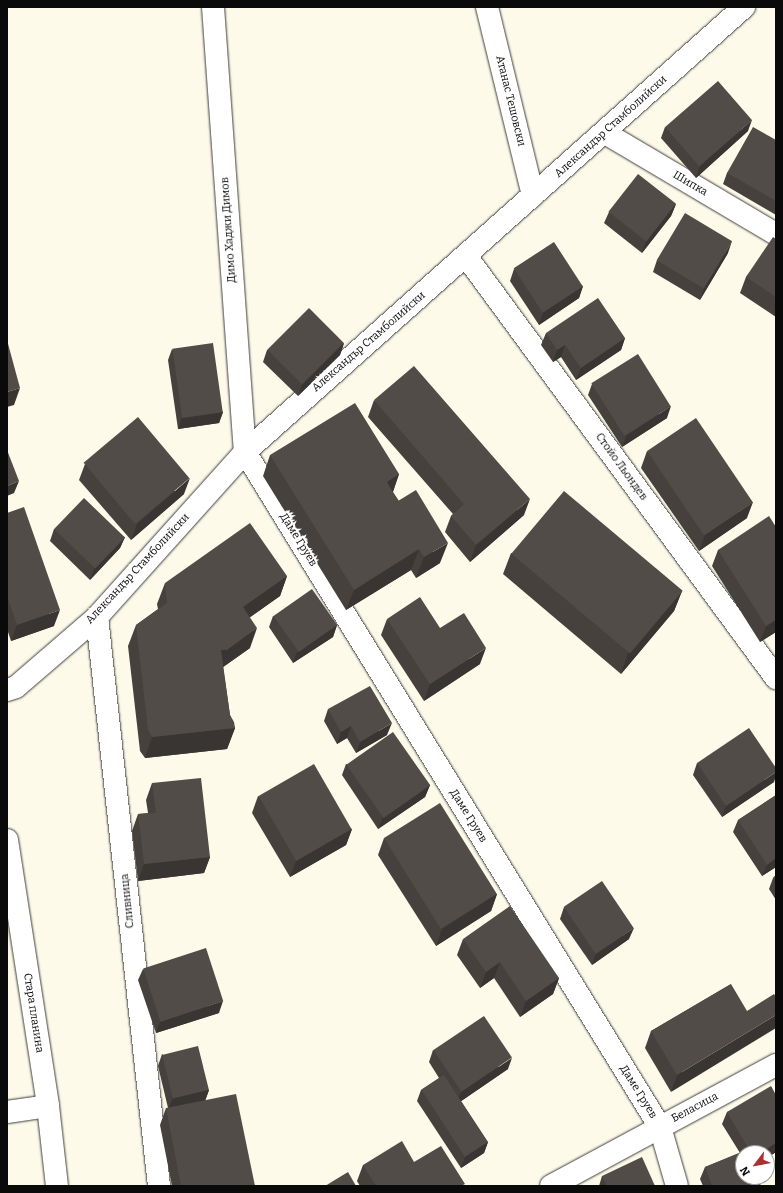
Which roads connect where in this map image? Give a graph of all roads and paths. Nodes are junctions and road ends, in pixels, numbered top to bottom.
1 (213, 7) edge
2 (487, 7) edge
3 (744, 7) edge
4 (605, 133) junction
5 (533, 195) junction
6 (776, 234) edge
7 (466, 256) junction
8 (245, 452) junction
9 (97, 617) junction
10 (776, 678) edge
11 (7, 690) edge
12 (7, 840) edge
13 (776, 1065) edge
14 (48, 1106) junction
15 (7, 1112) edge
16 (660, 1127) junction
17 (57, 1186) edge
18 (159, 1186) edge
19 (551, 1186) edge
20 (676, 1186) edge

1 - 8 street, Димо Хаджи Димов
2 - 5 street, Атанас Тешовски
3 - 4 street, Александър Стамболийски
4 - 5 street, Александър Стамболийски
4 - 6 street, Шипка
5 - 7 street, Александър Стамболийски
7 - 8 street, Александър Стамболийски
7 - 10 street, Стойо Льондев
8 - 9 street, Александър Стамболийски
8 - 16 street, Даме Груев
9 - 11 street, Александър Стамболийски
9 - 18 street, Сливница
12 - 14 street, Стара планина
13 - 16 street, Беласица
14 - 15 street
14 - 17 street, Стара планина
16 - 19 street, Беласица
16 - 20 street, Даме Груев

